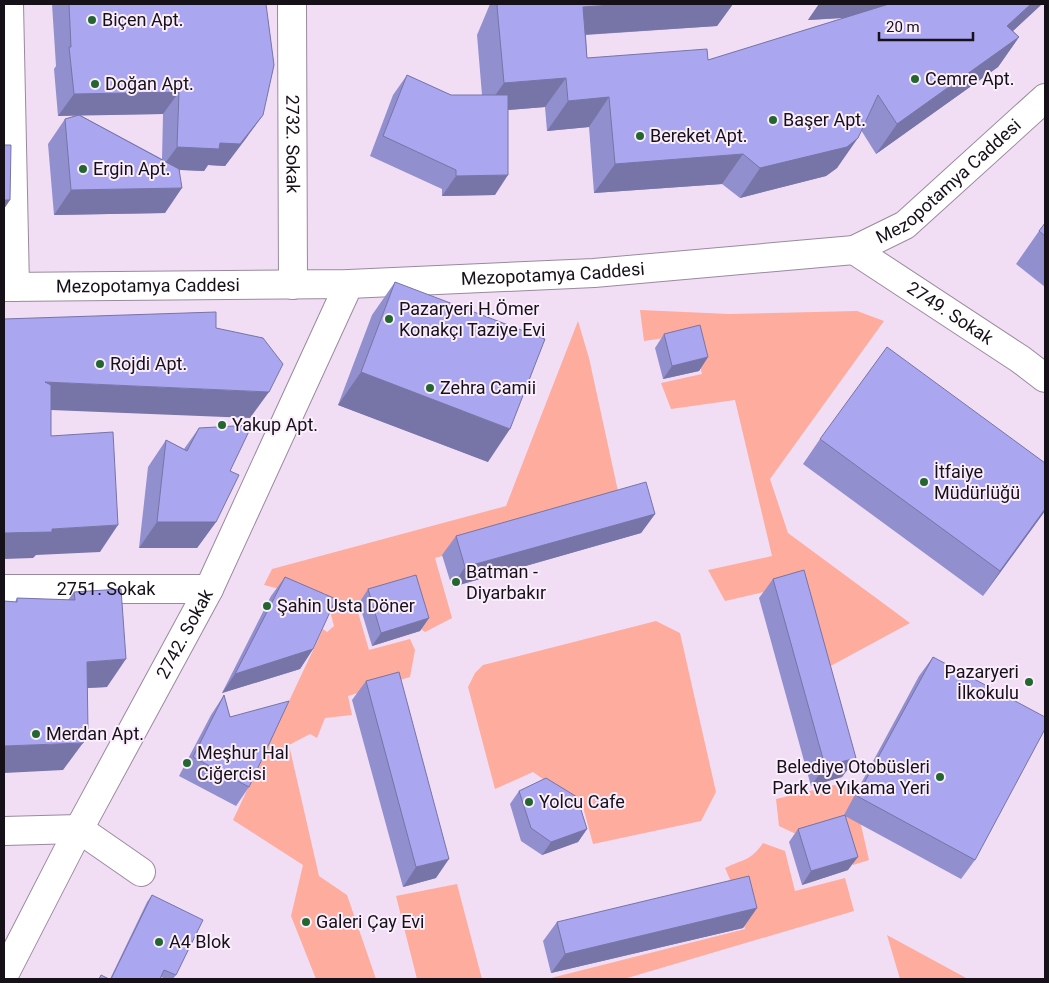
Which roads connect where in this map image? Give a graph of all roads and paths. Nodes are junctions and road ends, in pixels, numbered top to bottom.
1 (9, 4) edge
2 (292, 4) edge
3 (1045, 98) edge
4 (854, 250) junction
5 (349, 284) junction
6 (293, 285) junction
7 (10, 287) edge
8 (1045, 378) edge
9 (4, 589) edge
10 (209, 589) junction
11 (79, 829) junction
12 (4, 831) edge
13 (141, 872) dead end
14 (4, 975) edge

1 - 7 street
2 - 6 street, 2732. Sokak
3 - 4 street, Mezopotamya Caddesi
4 - 5 street, Mezopotamya Caddesi
4 - 8 street, 2749. Sokak
5 - 6 street, Mezopotamya Caddesi
5 - 10 street, 2742. Sokak
6 - 7 street, Mezopotamya Caddesi
9 - 10 street, 2751. Sokak
10 - 11 street, 2742. Sokak
11 - 12 street
11 - 13 street
11 - 14 street, 2742. Sokak

